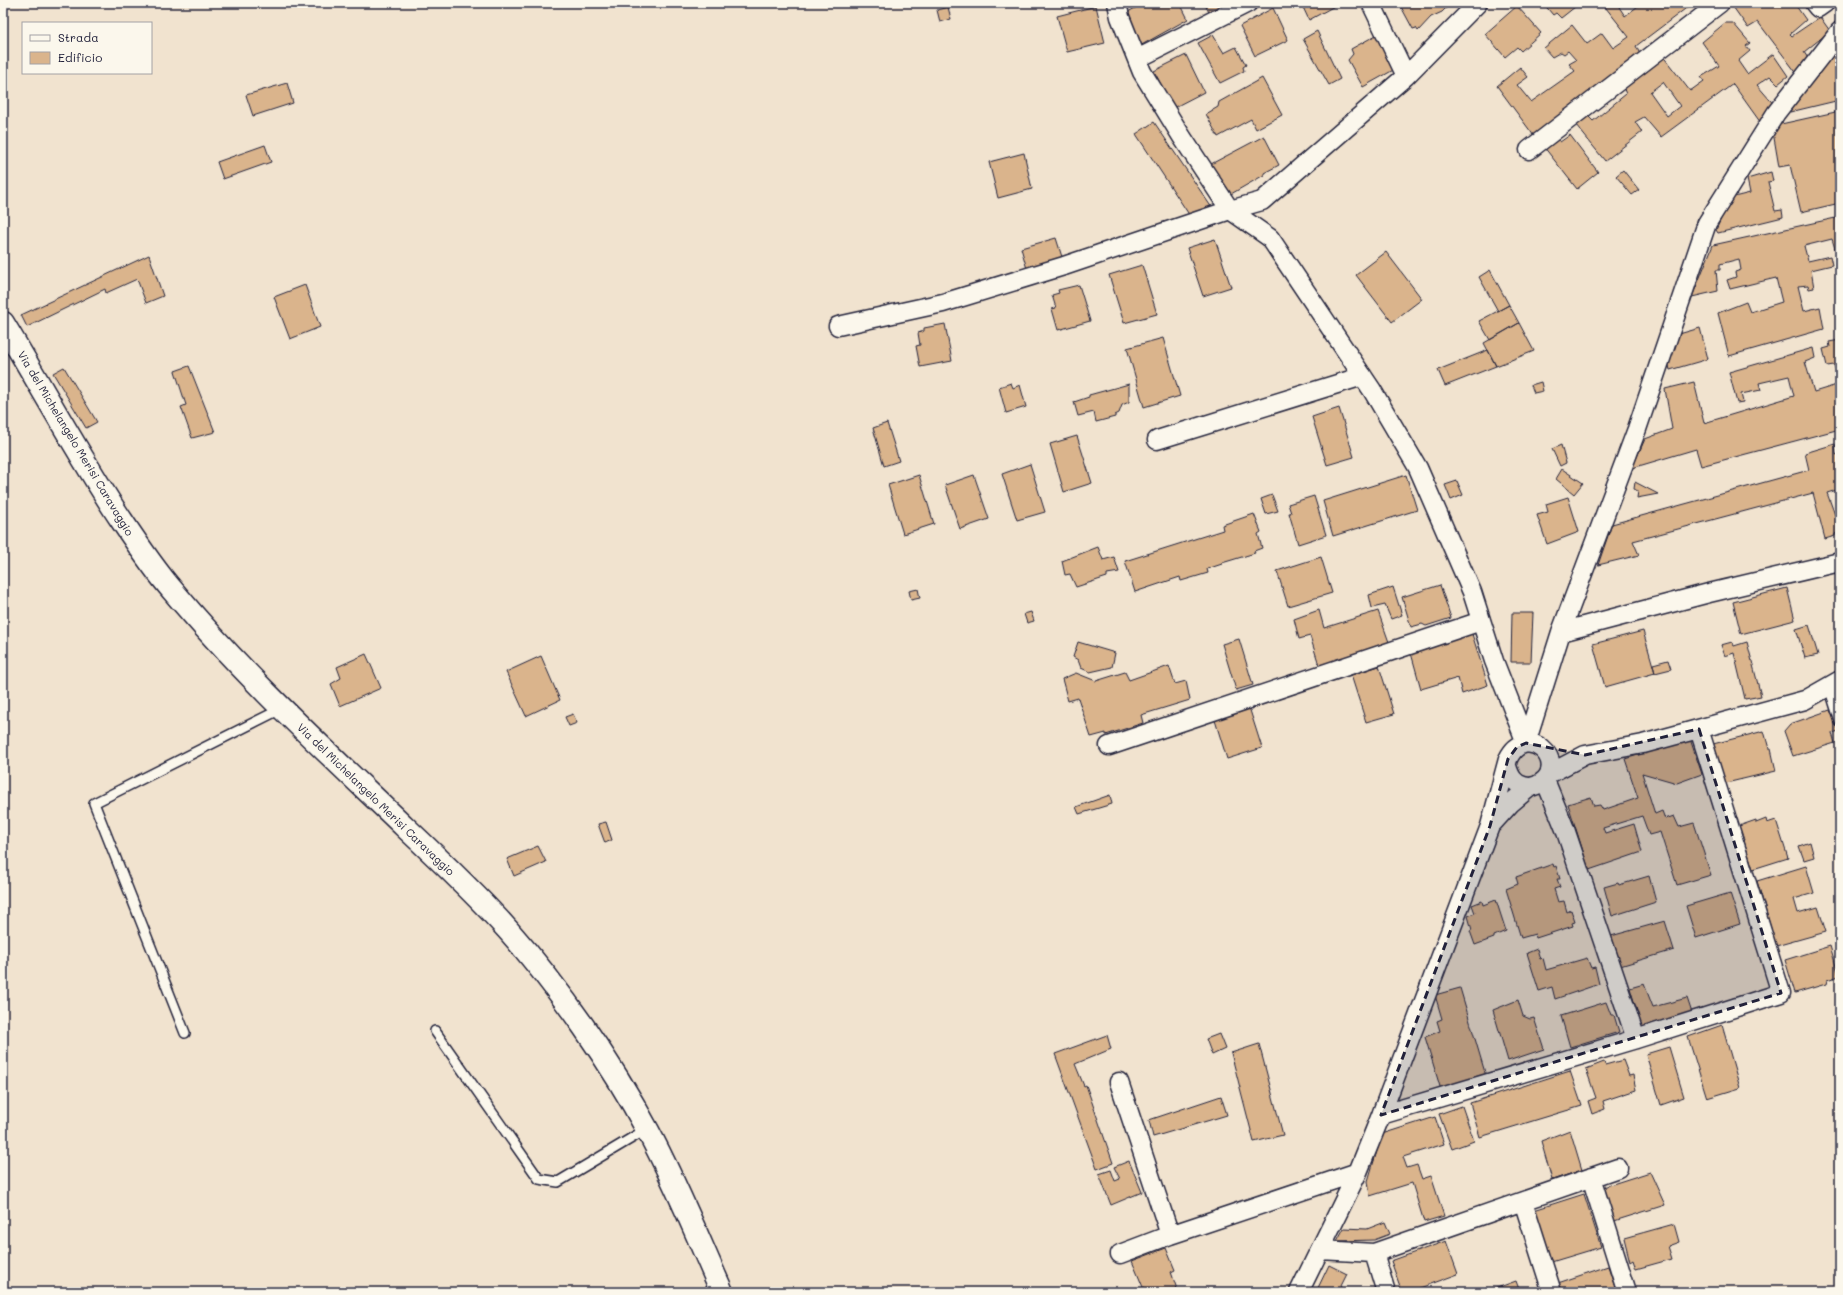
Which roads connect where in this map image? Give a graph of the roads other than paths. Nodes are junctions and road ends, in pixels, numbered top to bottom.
1 (1117, 3) edge
2 (1248, 3) edge
3 (1371, 3) edge
4 (1478, 3) edge
5 (1720, 3) edge
6 (1814, 3) edge
7 (1825, 3) edge
8 (1840, 31) edge
9 (1137, 59) junction
10 (1406, 76) junction
11 (1529, 150) dead end
12 (1230, 210) junction
13 (3, 323) edge
14 (838, 326) dead end
15 (1362, 376) junction
16 (1158, 440) dead end
17 (1840, 562) edge
18 (1481, 621) junction
19 (1561, 632) junction
20 (1834, 684) edge
21 (282, 709) junction
22 (1840, 722) edge
23 (1699, 729) junction
24 (1526, 743) junction
25 (1109, 746) dead end
26 (1544, 749) junction
27 (1585, 755) junction
28 (1507, 766) junction
29 (1541, 780) junction
30 (1490, 826) junction
31 (435, 1031) dead end
32 (185, 1033) dead end
33 (1636, 1039) junction
34 (1118, 1082) dead end
35 (1381, 1115) junction
36 (647, 1129) junction
37 (1618, 1168) dead end
38 (1358, 1172) junction
39 (1591, 1177) junction
40 (1523, 1201) junction
41 (1170, 1235) junction
42 (1320, 1250) junction
43 (1374, 1253) junction
44 (1120, 1254) dead end
45 (722, 1292) edge
46 (1300, 1292) edge
47 (1386, 1292) edge
48 (1552, 1292) edge
49 (1628, 1292) edge

1 - 9 street
2 - 9 street
3 - 10 street
4 - 10 street
5 - 11 street
6 - 7 street
8 - 19 street
9 - 12 street
10 - 12 street
12 - 14 street
12 - 15 street
13 - 21 street, Via del Michelangelo Merisi Caravaggio
15 - 16 street
15 - 18 street
17 - 19 street
18 - 24 street
18 - 25 street
19 - 24 street
20 - 22 lane
20 - 23 street
21 - 32 lane
21 - 36 street, Via del Michelangelo Merisi Caravaggio
23 - 27 street
23 - 33 street
24 - 26 street
24 - 28 street
26 - 27 street
26 - 29 street
27 - 29 street
28 - 29 street
28 - 30 street
29 - 30 street
29 - 33 street
30 - 35 street
31 - 36 lane
33 - 35 street
34 - 41 street
35 - 38 street
36 - 45 street, Via del Michelangelo Merisi Caravaggio
37 - 39 street
38 - 41 street
38 - 42 street
39 - 40 street
39 - 49 street
40 - 43 street
40 - 48 street
41 - 44 street
42 - 43 street
42 - 46 street
43 - 47 street

